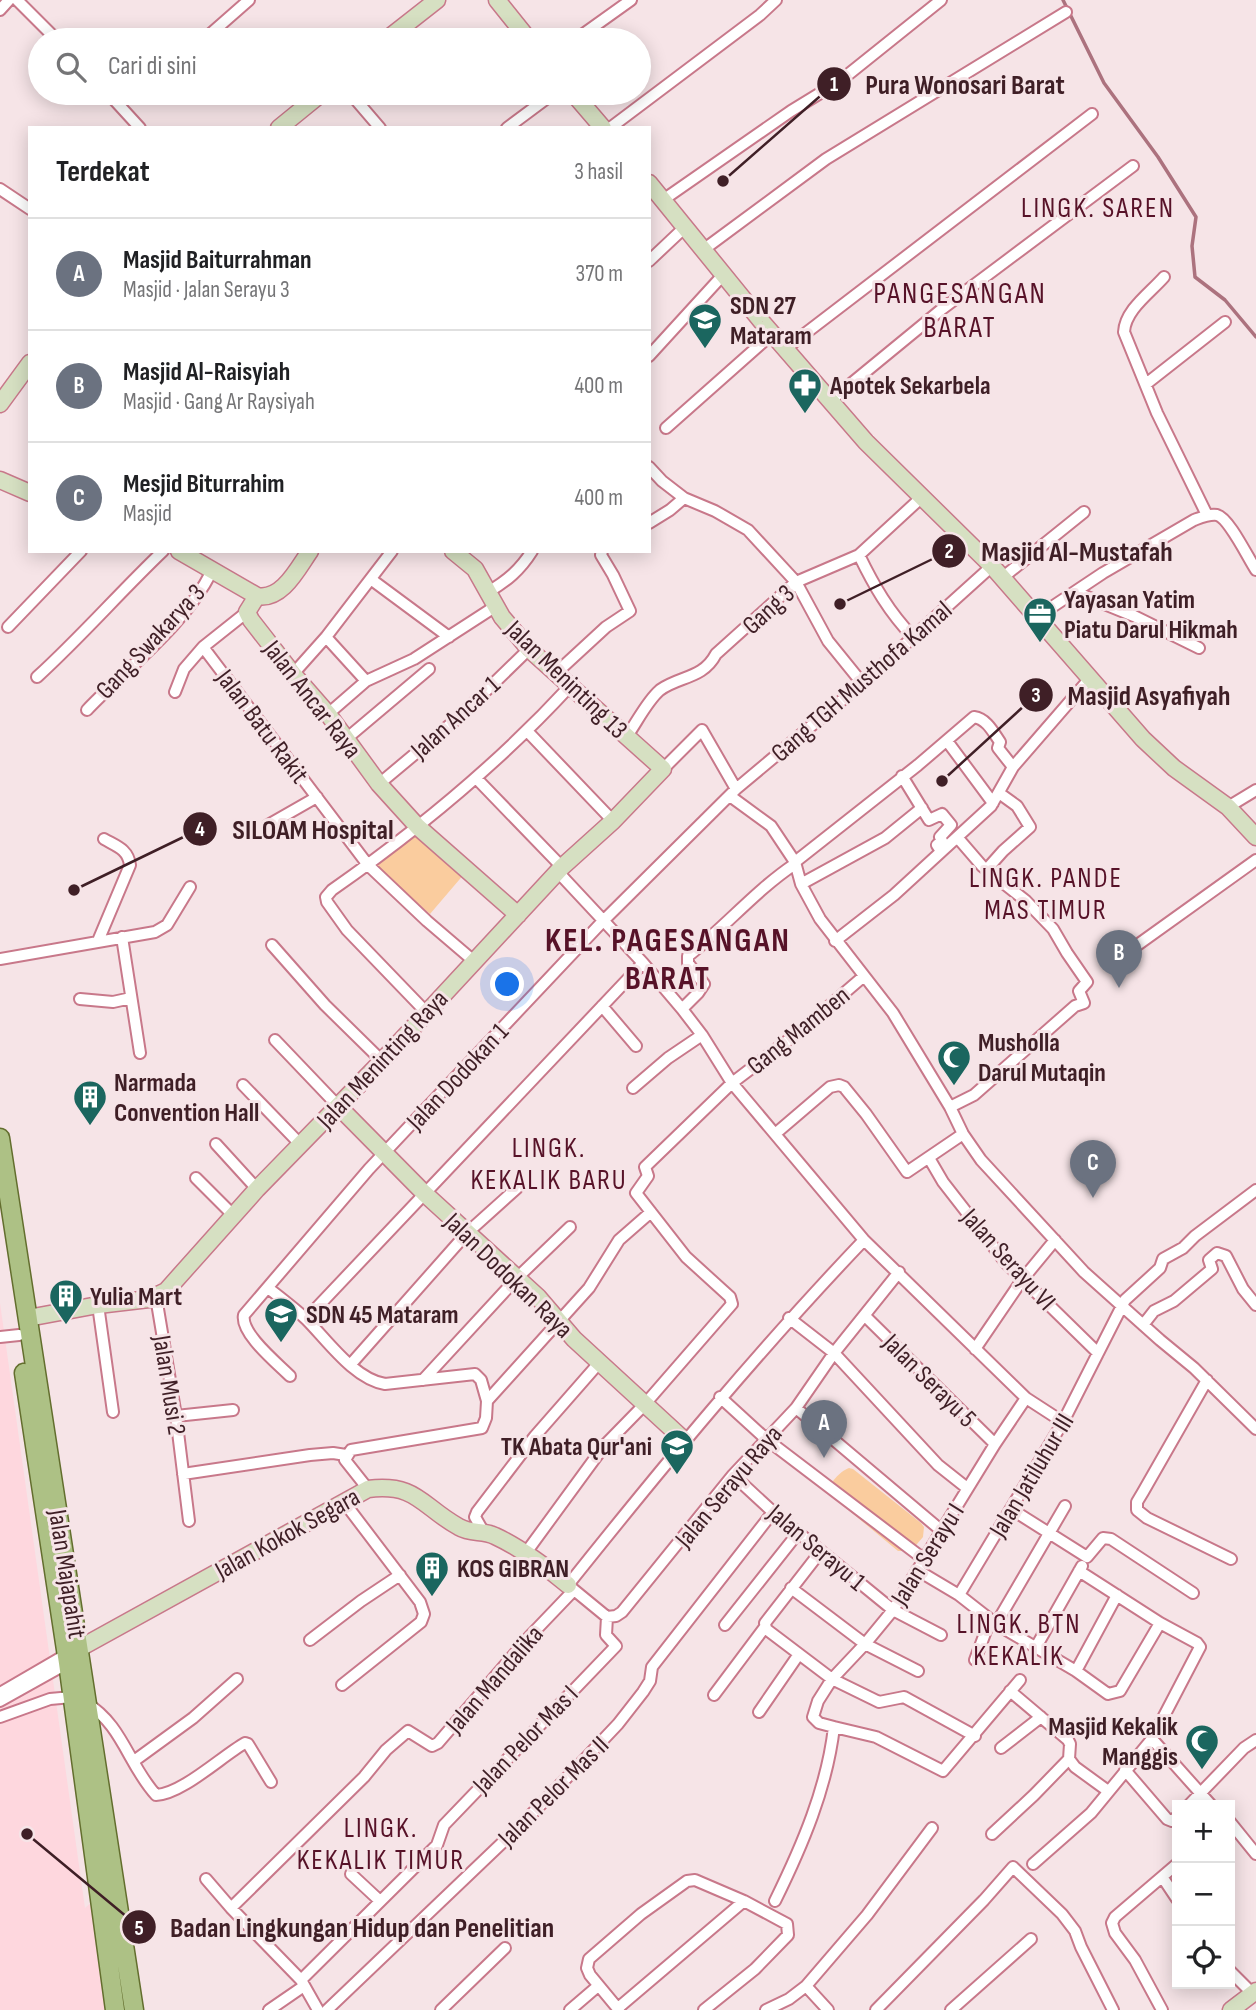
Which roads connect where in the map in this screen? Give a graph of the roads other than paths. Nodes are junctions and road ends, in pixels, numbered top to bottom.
1 (9, 0) edge
2 (17, 0) edge
3 (249, 0) edge
4 (438, 0) edge
5 (497, 0) edge
6 (631, 0) edge
7 (776, 0) edge
8 (941, 0) edge
9 (0, 10) edge
10 (1066, 12) dead end
11 (45, 28) edge
12 (217, 28) edge
13 (402, 28) edge
14 (520, 28) edge
15 (592, 28) edge
16 (651, 97) edge
17 (119, 105) edge
18 (307, 105) edge
19 (360, 105) edge
20 (538, 105) edge
21 (583, 105) edge
22 (641, 105) edge
23 (1092, 114) dead end
24 (138, 126) edge
25 (281, 126) edge
26 (378, 126) edge
27 (510, 126) edge
28 (601, 126) edge
29 (613, 126) edge
30 (1133, 166) dead end
31 (651, 185) edge
32 (0, 189) edge
33 (663, 200) junction
34 (28, 208) edge
35 (684, 228) junction
36 (702, 250) junction
37 (651, 259) edge
38 (723, 275) junction
39 (1164, 277) dead end
40 (1225, 321) dead end
41 (772, 334) junction
42 (785, 349) junction
43 (651, 354) edge
44 (28, 370) edge
45 (1146, 384) junction
46 (830, 401) junction
47 (0, 404) edge
48 (666, 428) dead end
49 (651, 469) edge
50 (0, 480) edge
51 (28, 493) edge
52 (922, 497) junction
53 (684, 498) junction
54 (1084, 512) dead end
55 (1207, 515) junction
56 (651, 522) edge
57 (79, 553) edge
58 (161, 553) edge
59 (182, 553) edge
60 (309, 553) edge
61 (391, 553) edge
62 (455, 553) edge
63 (531, 553) edge
64 (602, 553) edge
65 (859, 555) junction
66 (1256, 570) edge
67 (212, 572) junction
68 (997, 572) junction
69 (372, 580) junction
70 (796, 582) junction
71 (1074, 592) junction
72 (257, 596) junction
73 (492, 599) junction
74 (247, 612) junction
75 (1037, 617) junction
76 (8, 627) dead end
77 (326, 637) junction
78 (449, 637) junction
79 (913, 637) junction
80 (203, 647) junction
81 (1199, 648) dead end
82 (529, 649) junction
83 (429, 669) dead end
84 (293, 674) junction
85 (555, 674) junction
86 (37, 677) dead end
87 (1091, 677) junction
88 (366, 681) junction
89 (862, 683) junction
90 (570, 686) junction
91 (175, 692) dead end
92 (87, 709) dead end
93 (328, 714) junction
94 (528, 732) junction
95 (627, 736) junction
96 (346, 739) junction
97 (947, 741) junction
98 (1013, 767) junction
99 (663, 769) junction
100 (902, 776) junction
101 (476, 778) junction
102 (379, 784) junction
103 (1256, 790) edge
104 (733, 793) junction
105 (317, 797) junction
106 (994, 800) junction
107 (1228, 807) junction
108 (922, 808) junction
109 (613, 821) junction
110 (268, 825) dead end
111 (418, 827) junction
112 (957, 837) junction
113 (1256, 837) edge
114 (104, 839) dead end
115 (943, 849) junction
116 (1256, 860) edge
117 (795, 863) junction
118 (368, 864) junction
119 (560, 869) junction
120 (987, 869) junction
121 (801, 884) junction
122 (190, 887) dead end
123 (518, 915) junction
124 (603, 921) junction
125 (122, 937) junction
126 (98, 941) junction
127 (835, 941) junction
128 (272, 945) dead end
129 (1136, 946) dead end
130 (0, 959) edge
131 (475, 962) junction
132 (643, 963) junction
133 (864, 976) junction
134 (131, 998) junction
135 (80, 999) dead end
136 (602, 1006) junction
137 (682, 1009) junction
138 (426, 1012) junction
139 (702, 1035) junction
140 (275, 1040) dead end
141 (636, 1046) dead end
142 (140, 1053) dead end
143 (382, 1061) junction
144 (732, 1083) junction
145 (243, 1085) dead end
146 (633, 1088) dead end
147 (338, 1106) junction
148 (950, 1107) junction
149 (775, 1134) junction
150 (963, 1134) junction
151 (0, 1138) edge
152 (216, 1144) dead end
153 (301, 1145) junction
154 (385, 1153) junction
155 (929, 1158) junction
156 (196, 1178) dead end
157 (517, 1188) dead end
158 (257, 1189) junction
159 (1256, 1190) edge
160 (424, 1192) junction
161 (651, 1212) junction
162 (0, 1216) edge
163 (234, 1216) junction
164 (569, 1227) dead end
165 (467, 1233) junction
166 (864, 1240) junction
167 (1055, 1240) junction
168 (899, 1272) junction
169 (517, 1278) junction
170 (1023, 1280) junction
171 (268, 1288) junction
172 (156, 1297) junction
173 (98, 1305) junction
174 (1121, 1305) junction
175 (1256, 1306) edge
176 (865, 1315) junction
177 (28, 1318) junction
178 (789, 1318) junction
179 (306, 1319) junction
180 (558, 1323) junction
181 (1143, 1325) junction
182 (19, 1335) junction
183 (0, 1337) edge
184 (975, 1349) junction
185 (834, 1353) junction
186 (1098, 1353) junction
187 (599, 1363) junction
188 (351, 1364) junction
189 (289, 1376) dead end
190 (423, 1380) junction
191 (1207, 1380) junction
192 (720, 1397) junction
193 (1027, 1398) junction
194 (34, 1399) junction
195 (487, 1401) junction
196 (645, 1404) junction
197 (796, 1408) junction
198 (233, 1410) dead end
199 (113, 1412) dead end
200 (176, 1416) junction
201 (1063, 1422) junction
202 (1254, 1424) edge
203 (766, 1438) junction
204 (684, 1440) junction
205 (995, 1444) junction
206 (349, 1452) junction
207 (183, 1474) junction
208 (733, 1475) junction
209 (967, 1488) junction
210 (368, 1489) junction
211 (344, 1502) junction
212 (1065, 1506) dead end
213 (1011, 1509) junction
214 (773, 1513) junction
215 (189, 1521) dead end
216 (483, 1531) junction
217 (943, 1532) junction
218 (799, 1533) junction
219 (1048, 1534) junction
220 (821, 1551) junction
221 (525, 1554) junction
222 (1087, 1557) junction
223 (1231, 1559) dead end
224 (921, 1565) junction
225 (1079, 1571) junction
226 (400, 1575) junction
227 (571, 1587) junction
228 (791, 1588) junction
229 (1193, 1593) dead end
230 (959, 1595) junction
231 (1117, 1595) junction
232 (893, 1610) junction
233 (607, 1617) junction
234 (993, 1622) junction
235 (1160, 1623) junction
236 (725, 1625) dead end
237 (765, 1627) junction
238 (941, 1635) dead end
239 (310, 1640) dead end
240 (865, 1644) junction
241 (1036, 1647) junction
242 (799, 1654) junction
243 (72, 1655) junction
244 (975, 1660) dead end
245 (918, 1671) dead end
246 (1076, 1671) junction
247 (237, 1679) dead end
248 (832, 1679) junction
249 (1020, 1679) dead end
250 (342, 1685) dead end
251 (1010, 1690) junction
252 (0, 1693) edge
253 (714, 1695) dead end
254 (79, 1700) junction
255 (0, 1701) edge
256 (759, 1712) dead end
257 (0, 1717) edge
258 (1041, 1717) junction
259 (834, 1727) junction
260 (975, 1735) junction
261 (1152, 1739) junction
262 (1256, 1740) edge
263 (1001, 1748) dead end
264 (1069, 1759) junction
265 (134, 1761) junction
266 (1125, 1770) junction
267 (271, 1782) dead end
268 (1108, 1791) junction
269 (1202, 1793) junction
270 (1194, 1800) edge
271 (1207, 1800) edge
272 (1172, 1821) edge
273 (932, 1828) dead end
274 (1235, 1828) edge
275 (992, 1834) dead end
276 (1256, 1854) edge
277 (1033, 1864) dead end
278 (1172, 1869) edge
279 (351, 1874) dead end
280 (1163, 1878) junction
281 (206, 1879) dead end
282 (1172, 1892) edge
283 (380, 1901) junction
284 (744, 1901) junction
285 (775, 1901) dead end
286 (231, 1908) junction
287 (1031, 1939) dead end
288 (505, 1948) dead end
289 (1235, 1975) edge
290 (303, 1983) junction
291 (598, 1986) junction
292 (807, 1986) junction
293 (1254, 1992) edge
294 (618, 2009) edge
295 (116, 2010) edge
296 (134, 2010) edge
297 (269, 2010) edge
298 (318, 2010) edge
299 (327, 2010) edge
300 (441, 2010) edge
301 (570, 2010) edge
302 (704, 2010) edge
303 (766, 2010) edge
304 (828, 2010) edge
305 (876, 2010) edge
306 (951, 2010) edge
307 (1113, 2010) edge
308 (1162, 2010) edge
309 (1231, 2010) edge

1 - 9 street
2 - 11 street
3 - 12 street
4 - 13 street
5 - 14 street
6 - 15 street
7 - 16 street
8 - 33 street
10 - 36 street
17 - 24 street
18 - 25 street
19 - 26 street
20 - 27 street
21 - 28 street
22 - 29 street
23 - 42 street
30 - 46 street
31 - 33 street
32 - 34 street
33 - 35 street
35 - 36 street
35 - 37 street
36 - 38 street
38 - 41 street
38 - 43 street
39 - 45 street
40 - 45 street
41 - 42 street
41 - 48 street
42 - 46 street
44 - 47 street
45 - 55 street
46 - 52 street
49 - 53 street
50 - 51 street
52 - 65 street, Gang 3
52 - 68 street
53 - 56 street
53 - 70 street
54 - 68 street, Gang TGH Musthofa Kamal
55 - 66 street
55 - 71 street
57 - 76 street
58 - 86 street
59 - 67 street
60 - 72 street
61 - 69 street
62 - 73 street, Jalan Meninting 13
63 - 73 street
64 - 85 street
65 - 70 street, Gang 3
65 - 79 street
67 - 72 street
67 - 92 street, Gang Swakarya 3
68 - 75 street
68 - 79 street, Gang TGH Musthofa Kamal
69 - 77 street
69 - 78 street
70 - 89 street
70 - 95 street, Gang 3
71 - 75 street
71 - 81 street
72 - 74 street, Jalan Batu Rakit
73 - 78 street
73 - 82 street, Jalan Meninting 13
74 - 80 street, Jalan Batu Rakit
74 - 84 street, Jalan Ancar Raya
75 - 87 street
77 - 84 street
77 - 88 street
78 - 88 street
79 - 89 street, Gang TGH Musthofa Kamal
80 - 91 street
80 - 105 street, Jalan Batu Rakit
82 - 85 street, Jalan Meninting 13
82 - 102 street, Jalan Ancar 1
83 - 96 street
84 - 93 street, Jalan Ancar Raya
85 - 90 street, Jalan Meninting 13
87 - 98 street
87 - 107 street
88 - 93 street
89 - 104 street, Gang TGH Musthofa Kamal
90 - 94 street
90 - 95 street, Jalan Meninting 13
93 - 96 street, Jalan Ancar Raya
94 - 101 street
94 - 109 street
95 - 99 street, Jalan Meninting 13
96 - 102 street, Jalan Ancar Raya
97 - 98 street
97 - 100 street
97 - 106 street
98 - 106 street
99 - 104 street, Jalan Meninting Raya
99 - 109 street, Jalan Meninting Raya
100 - 108 street
100 - 117 street
101 - 111 street
101 - 119 street
102 - 111 street, Jalan Ancar Raya
103 - 107 street
104 - 117 street
104 - 124 street, Gang TGH Musthofa Kamal
105 - 110 street
105 - 118 street, Jalan Batu Rakit
106 - 112 street
106 - 120 street
107 - 113 street
108 - 115 street
108 - 121 street
109 - 119 street, Jalan Meninting Raya
111 - 118 street
111 - 123 street, Jalan Ancar Raya
112 - 115 street
112 - 120 street
114 - 126 street
115 - 127 street
116 - 129 street
117 - 121 street
117 - 137 street
118 - 131 street, Jalan Batu Rakit
118 - 138 street
119 - 123 street, Jalan Meninting Raya
119 - 124 street
120 - 148 street
121 - 127 street
122 - 125 street
123 - 131 street, Jalan Meninting Raya
124 - 132 street
124 - 154 street, Jalan Dodokan 1
125 - 126 street
125 - 134 street
126 - 130 street
127 - 133 street
128 - 143 street
131 - 138 street, Jalan Meninting Raya
132 - 136 street
132 - 137 street
133 - 144 street, Gang Mamben
133 - 148 street
134 - 135 street
134 - 142 street
136 - 141 street
136 - 160 street
137 - 139 street
138 - 143 street, Jalan Meninting Raya
139 - 144 street
139 - 146 street
140 - 147 street
143 - 147 street, Jalan Meninting Raya
144 - 149 street
144 - 161 street, Gang Mamben
145 - 153 street
147 - 153 street, Jalan Meninting Raya
147 - 154 street, Jalan Dodokan Raya
148 - 150 street
149 - 155 street
149 - 166 street
150 - 155 street
150 - 167 street
151 - 177 main road, Jalan Majapahit
152 - 158 street
153 - 158 street, Jalan Meninting Raya
154 - 160 street, Jalan Dodokan Raya
154 - 171 street, Jalan Dodokan 1
155 - 170 street, Jalan Serayu VI
156 - 163 street
157 - 165 street
158 - 163 street, Jalan Meninting Raya
159 - 174 street
160 - 165 street, Jalan Dodokan Raya
160 - 179 street
161 - 180 street
161 - 196 street
162 - 182 main road, Jalan Majapahit
163 - 172 street, Jalan Meninting Raya
164 - 169 street
165 - 169 street, Jalan Dodokan Raya
165 - 188 street
166 - 168 street
166 - 178 street
167 - 170 street
167 - 174 street
168 - 176 street, Jalan Serayu Raya
168 - 184 street
169 - 180 street, Jalan Dodokan Raya
169 - 190 street
170 - 184 street
170 - 186 street, Jalan Serayu VI
171 - 179 street
171 - 189 street, Jalan Dodokan 1
172 - 173 street
172 - 200 street, Jalan Musi 2
173 - 177 street
173 - 199 street
174 - 181 street
174 - 186 street, Jalan Jatiluhur III
175 - 181 street
176 - 185 street, Jalan Serayu Raya
176 - 205 street, Jalan Serayu 5
177 - 194 main road, Jalan Majapahit
178 - 185 street
178 - 192 street
179 - 188 street
180 - 187 street, Jalan Dodokan Raya
180 - 195 street
181 - 191 street
182 - 183 street
182 - 194 main road, Jalan Majapahit
184 - 193 street
185 - 197 street, Jalan Serayu Raya
185 - 209 street
186 - 201 street, Jalan Jatiluhur III
187 - 196 street, Jalan Dodokan Raya
187 - 216 street
188 - 190 street
190 - 195 street
191 - 202 street
191 - 223 street
192 - 203 street
192 - 204 street
193 - 201 street
193 - 205 street, Jalan Serayu I
194 - 243 main road, Jalan Majapahit
195 - 206 street
196 - 204 street, Jalan Dodokan Raya
196 - 221 street
197 - 203 street, Jalan Serayu Raya
197 - 217 street
198 - 200 street
200 - 207 street, Jalan Musi 2
201 - 213 street, Jalan Jatiluhur III
203 - 208 street, Jalan Serayu Raya
203 - 224 street
204 - 227 street
205 - 209 street, Jalan Serayu I
206 - 207 street
206 - 210 street
207 - 215 street, Jalan Musi 2
208 - 214 street, Jalan Serayu 1
208 - 233 street, Jalan Serayu Raya
209 - 217 street, Jalan Serayu I
210 - 211 street, Jalan Kokok Segara
210 - 216 street, Jalan Kokok Segara
211 - 226 street
211 - 243 street, Jalan Kokok Segara
212 - 219 street
213 - 219 street
213 - 230 street, Jalan Jatiluhur III
214 - 218 street, Jalan Serayu 1
214 - 299 street, Jalan Pelor Mas II
216 - 221 street, Jalan Kokok Segara
217 - 224 street, Jalan Serayu I
218 - 220 street, Jalan Serayu 1
218 - 236 street
219 - 222 street
219 - 234 street
220 - 228 street
220 - 232 street, Jalan Serayu 1
221 - 227 street, Jalan Kokok Segara
222 - 225 street
222 - 229 street
224 - 230 street
224 - 232 street, Jalan Serayu I
225 - 231 street
225 - 241 street
226 - 239 street
226 - 250 street
227 - 233 street
227 - 286 street, Jalan Mandalika
228 - 237 street
228 - 240 street
230 - 234 street
231 - 235 street
231 - 246 street
232 - 238 street, Jalan Serayu 1
232 - 240 street, Jalan Serayu I
233 - 283 street, Jalan Pelor Mas I
234 - 241 street
234 - 244 street
235 - 246 street
235 - 261 street
237 - 242 street
237 - 253 street
240 - 245 street
240 - 248 street, Jalan Serayu I
241 - 246 street
242 - 248 street
242 - 256 street
243 - 252 street
243 - 254 main road, Jalan Majapahit
243 - 255 street
247 - 265 street
248 - 259 street, Jalan Serayu I
248 - 260 street
249 - 251 street
251 - 258 street
251 - 260 street
254 - 257 street
254 - 265 street
254 - 295 main road, Jalan Majapahit
254 - 296 main road, Jalan Majapahit
258 - 263 street
258 - 264 street
259 - 260 street
259 - 285 street
261 - 266 street
261 - 269 street
262 - 269 street
264 - 268 street
264 - 275 street
265 - 267 street
266 - 268 street
266 - 272 street
268 - 277 street
269 - 270 street
269 - 271 street
273 - 292 street
274 - 276 street
278 - 280 street
279 - 283 street
280 - 282 street
280 - 308 street
281 - 286 street
283 - 290 street, Jalan Pelor Mas I
284 - 291 street
284 - 294 street
284 - 302 street
286 - 290 street
287 - 306 street
288 - 300 street
289 - 293 street
290 - 297 street, Jalan Pelor Mas I
290 - 298 street
291 - 294 street
291 - 301 street
292 - 303 street
292 - 304 street
293 - 309 street
305 - 307 street

